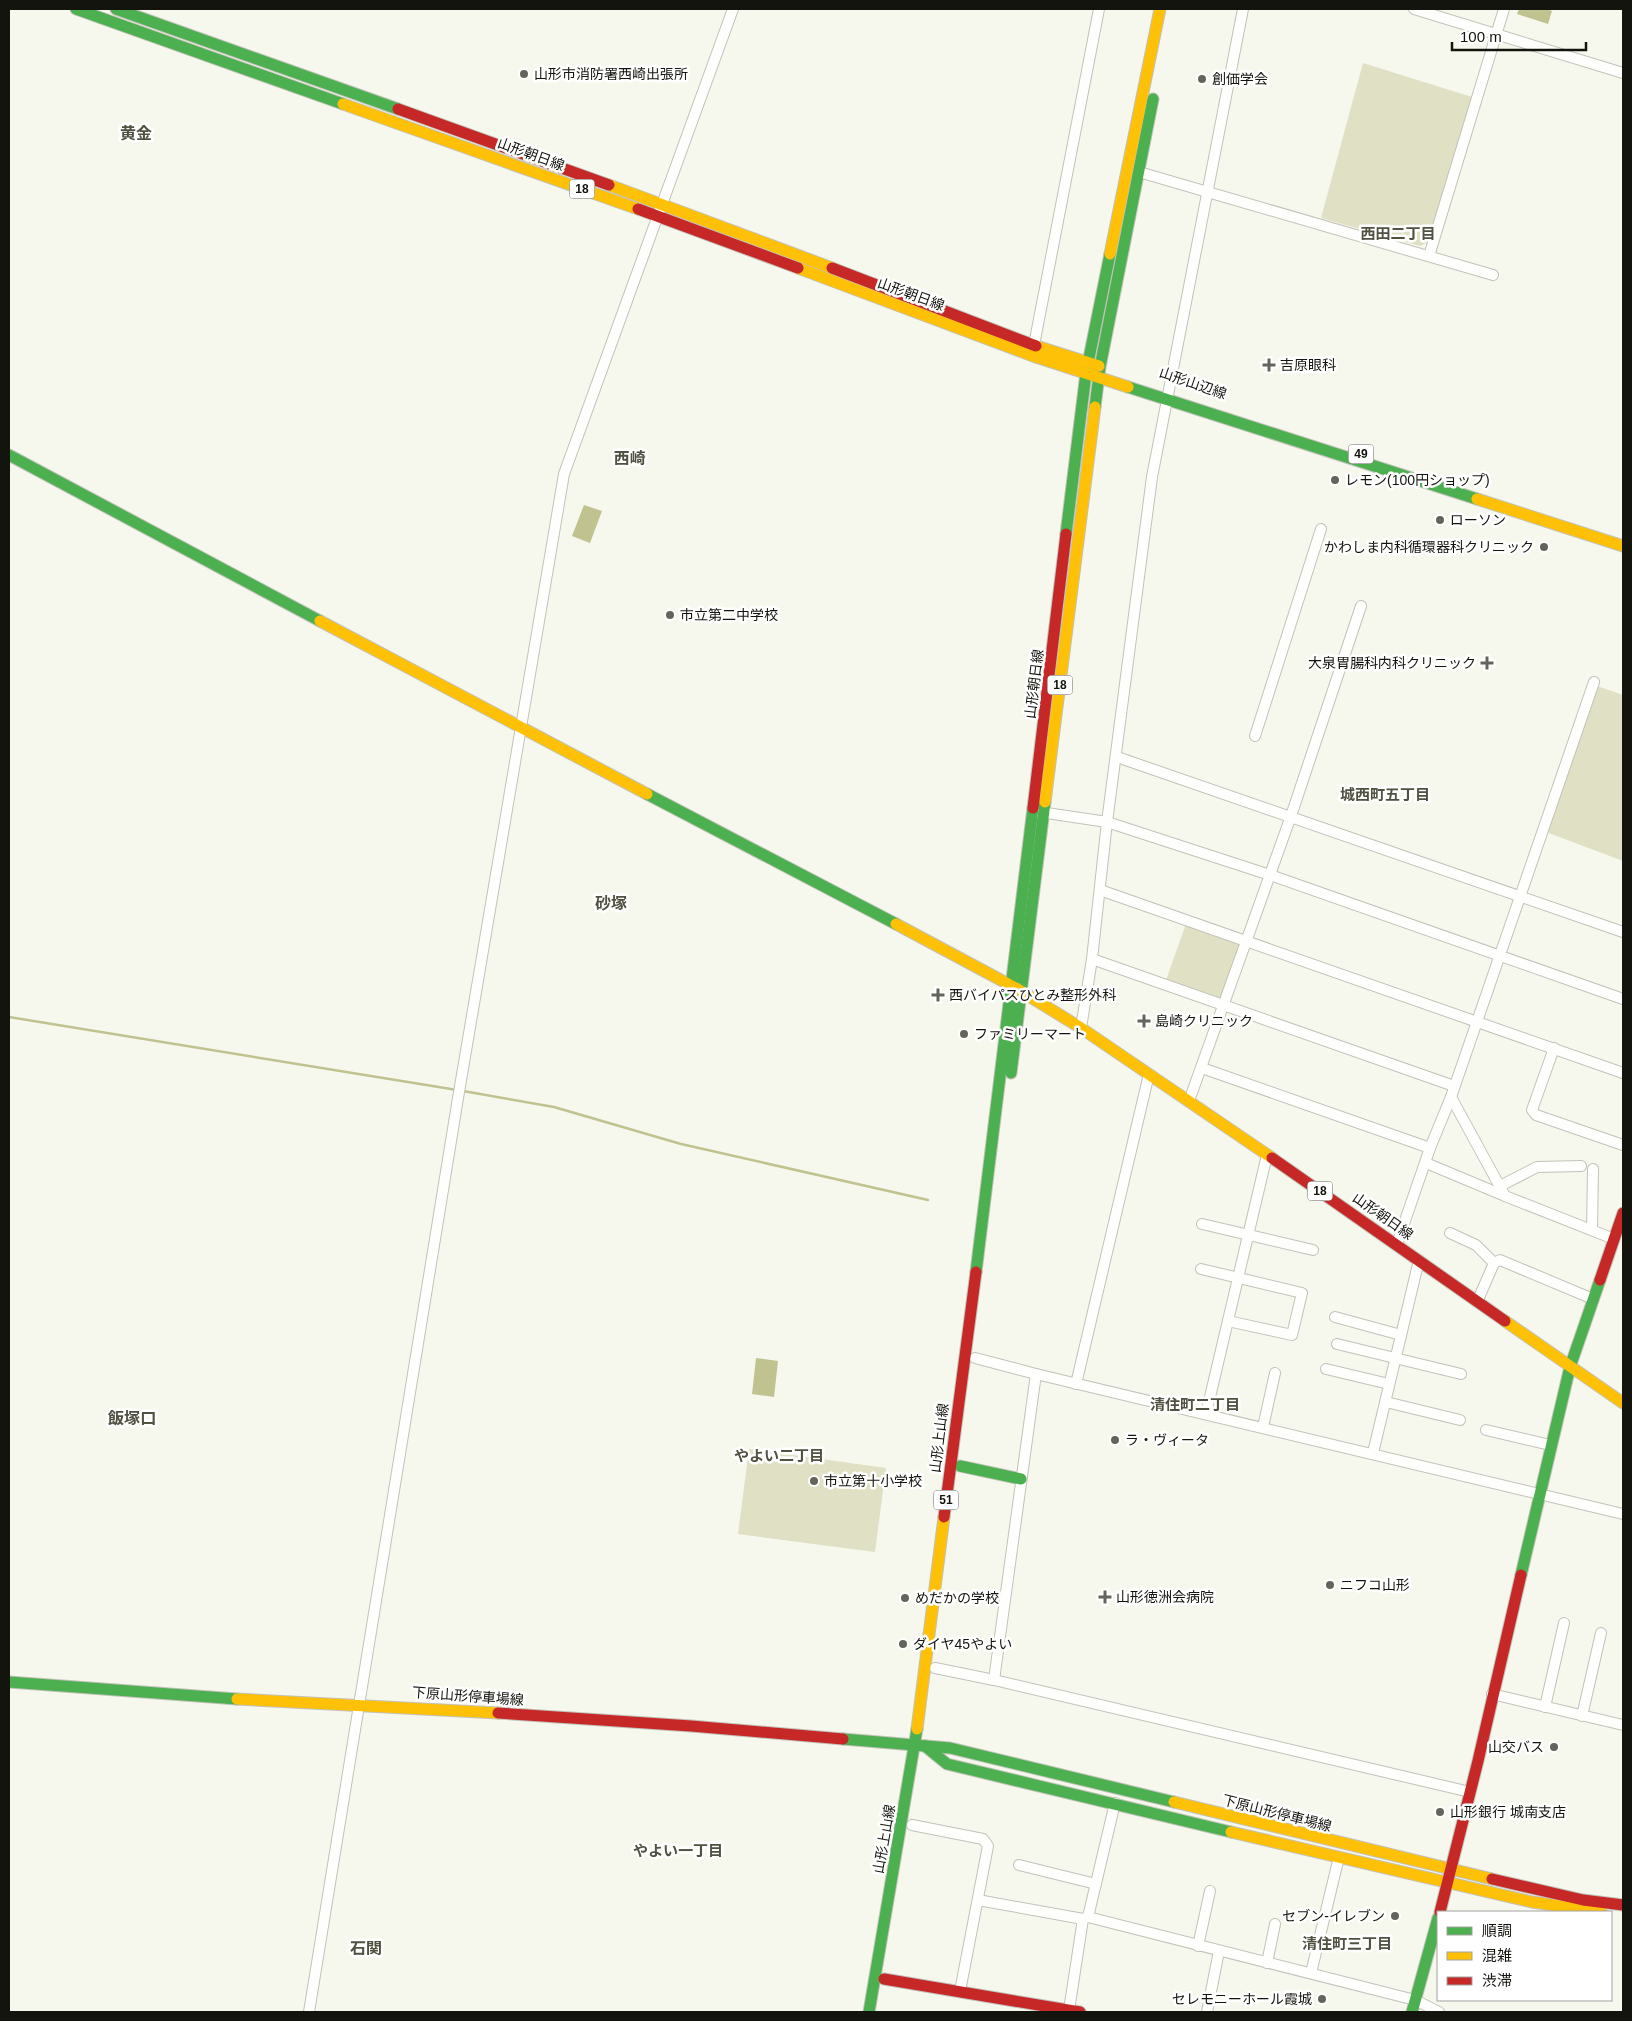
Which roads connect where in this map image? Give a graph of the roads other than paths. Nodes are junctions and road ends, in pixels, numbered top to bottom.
1 (76, 9) edge
2 (116, 9) edge
3 (733, 9) edge
4 (1099, 9) edge
5 (1160, 9) edge
6 (1169, 9) edge
7 (1243, 9) edge
8 (1414, 9) edge
9 (1504, 9) edge
10 (1497, 34) junction
11 (1623, 73) edge
12 (1140, 172) junction
13 (1207, 192) junction
14 (661, 203) junction
15 (658, 216) junction
16 (1429, 256) junction
17 (1493, 275) dead end
18 (1034, 345) junction
19 (1094, 370) junction
20 (1168, 395) junction
21 (9, 455) edge
22 (1321, 529) dead end
23 (1623, 538) edge
24 (1623, 546) edge
25 (1362, 606) dead end
26 (1594, 682) dead end
27 (521, 728) junction
28 (1255, 736) dead end
29 (1117, 756) junction
30 (1039, 812) junction
31 (1291, 816) junction
32 (1107, 822) junction
33 (1270, 875) junction
34 (1100, 890) junction
35 (1520, 896) junction
36 (1623, 932) edge
37 (1247, 942) junction
38 (1499, 955) junction
39 (1092, 959) junction
40 (1012, 986) junction
41 (1022, 993) junction
42 (1623, 999) edge
43 (1225, 1004) junction
44 (1477, 1020) junction
45 (1081, 1028) junction
46 (1554, 1048) junction
47 (1202, 1068) junction
48 (1623, 1073) edge
49 (1149, 1074) junction
50 (1454, 1086) junction
51 (1450, 1097) junction
52 (1189, 1101) junction
53 (1623, 1145) edge
54 (1430, 1148) junction
55 (1267, 1155) junction
56 (1426, 1164) junction
57 (1582, 1166) dead end
58 (1592, 1169) dead end
59 (1500, 1186) junction
60 (1505, 1196) junction
61 (1623, 1213) edge
62 (1202, 1224) dead end
63 (1592, 1230) junction
64 (1450, 1233) dead end
65 (1248, 1235) junction
66 (1614, 1239) junction
67 (1397, 1244) junction
68 (1313, 1250) dead end
69 (1419, 1260) junction
70 (1494, 1262) junction
71 (1201, 1270) dead end
72 (1238, 1278) junction
73 (1593, 1299) junction
74 (1477, 1302) junction
75 (1335, 1317) dead end
76 (1228, 1321) junction
77 (1401, 1334) junction
78 (1337, 1344) dead end
79 (974, 1358) junction
80 (1396, 1358) junction
81 (1570, 1367) junction
82 (1326, 1368) dead end
83 (1275, 1373) dead end
84 (1036, 1374) junction
85 (1461, 1374) dead end
86 (1076, 1384) junction
87 (1389, 1384) junction
88 (1386, 1402) junction
89 (1623, 1403) edge
90 (1206, 1414) junction
91 (1460, 1420) dead end
92 (1263, 1427) junction
93 (1486, 1430) dead end
94 (1550, 1445) junction
95 (1373, 1453) junction
96 (960, 1466) junction
97 (1021, 1479) junction
98 (1540, 1494) junction
99 (1623, 1514) edge
100 (1564, 1623) dead end
101 (1601, 1633) dead end
102 (935, 1668) junction
103 (994, 1680) junction
104 (9, 1682) edge
105 (1492, 1694) junction
106 (359, 1704) junction
107 (1545, 1707) junction
108 (1582, 1716) junction
109 (1623, 1726) edge
110 (920, 1746) junction
111 (1470, 1792) junction
112 (1115, 1803) junction
113 (912, 1825) junction
114 (1339, 1857) junction
115 (1018, 1865) dead end
116 (1452, 1870) junction
117 (1448, 1883) junction
118 (1096, 1884) junction
119 (1210, 1891) dead end
120 (978, 1900) junction
121 (1623, 1905) edge
122 (1440, 1911) edge
123 (1594, 1911) edge
124 (1086, 1918) junction
125 (1437, 1922) edge
126 (1275, 1924) dead end
127 (1198, 1946) junction
128 (1219, 1951) junction
129 (1267, 1963) junction
130 (1311, 1973) junction
131 (884, 1979) junction
132 (960, 1991) junction
133 (1415, 2000) junction
134 (1074, 2011) edge
135 (310, 2012) edge
136 (868, 2012) edge
137 (878, 2012) edge
138 (1207, 2012) edge
139 (1412, 2012) edge
140 (1439, 2012) edge

1 - 15 main road, 山形朝日線 / 18
2 - 14 main road, 山形朝日線 / 18
3 - 14 street
4 - 18 street
5 - 19 main road
6 - 12 main road
7 - 13 street
8 - 10 street
9 - 10 street
10 - 11 street
10 - 16 street
12 - 13 street
12 - 19 main road
13 - 16 street
13 - 20 street
14 - 15 street
14 - 18 main road, 山形朝日線 / 18
15 - 19 main road, 山形朝日線 / 18
15 - 27 street
16 - 17 street
18 - 19 main road, 山形朝日線 / 18
19 - 20 main road, 山形山辺線 / 49
19 - 30 main road, 山形朝日線 / 18
20 - 23 main road, 山形山辺線 / 49
20 - 24 main road, 山形山辺線 / 49
20 - 29 street
21 - 27 main road
22 - 28 street
25 - 31 street
26 - 35 street
27 - 40 main road
27 - 106 street
29 - 31 street
29 - 32 street
30 - 32 street
30 - 40 main road, 山形朝日線 / 18
30 - 41 main road, 山形朝日線 / 18
31 - 33 street
31 - 35 street
32 - 33 street
32 - 34 street
33 - 37 street
33 - 38 street
34 - 37 street
34 - 39 street
35 - 36 street
35 - 38 street
37 - 43 street
37 - 44 street
38 - 42 street
38 - 44 street
39 - 43 street
39 - 45 street
40 - 41 main road, 山形朝日線 / 18
40 - 110 main road, 山形上山線 / 51
41 - 45 main road, 山形朝日線 / 18
41 - 79 main road, 山形上山線 / 51
43 - 47 street
43 - 50 street
44 - 46 street
44 - 50 street
45 - 49 main road, 山形朝日線 / 18
46 - 48 street
46 - 53 street
47 - 52 street
47 - 54 street
49 - 52 main road, 山形朝日線 / 18
49 - 86 street
50 - 51 street
51 - 54 street
51 - 59 street
52 - 55 main road, 山形朝日線 / 18
54 - 56 street
55 - 65 street
55 - 67 main road, 山形朝日線 / 18
56 - 60 street
56 - 67 street
57 - 59 street
58 - 63 street
59 - 60 street
60 - 63 street
61 - 66 main road
62 - 65 street
63 - 66 street
64 - 70 street
65 - 68 street
65 - 72 street
66 - 73 main road
67 - 69 main road, 山形朝日線 / 18
69 - 74 main road, 山形朝日線 / 18
69 - 77 street
70 - 73 street
70 - 74 street
71 - 72 street
72 - 76 street
72 - 76 street
73 - 81 main road
74 - 81 main road, 山形朝日線 / 18
75 - 77 street
76 - 90 street
77 - 80 street
78 - 80 street
79 - 84 street
79 - 96 main road, 山形上山線 / 51
80 - 85 street
80 - 87 street
81 - 89 main road, 山形朝日線 / 18
81 - 94 main road
82 - 87 street
83 - 92 street
84 - 86 street
84 - 97 street
86 - 90 street
87 - 88 street
88 - 91 street
88 - 95 street
90 - 92 street
92 - 95 street
93 - 94 street
94 - 98 main road
95 - 98 street
96 - 97 main road
96 - 102 main road, 山形上山線 / 51
97 - 103 street
98 - 99 street
98 - 105 main road
100 - 107 street
101 - 108 street
102 - 103 street
102 - 110 main road, 山形上山線 / 51
103 - 111 street
104 - 106 main road, 下原山形停車場線
105 - 107 street
105 - 111 main road
106 - 110 main road, 下原山形停車場線
106 - 135 street
107 - 108 street
108 - 109 street
110 - 112 main road, 下原山形停車場線
110 - 113 main road, 山形上山線 / 51
110 - 116 main road, 下原山形停車場線
110 - 136 main road, 山形上山線 / 51
111 - 116 main road
112 - 114 main road, 下原山形停車場線
112 - 118 street
113 - 120 street
113 - 131 main road, 山形上山線 / 51
114 - 117 main road, 下原山形停車場線
114 - 130 street
115 - 118 street
116 - 117 main road
116 - 121 main road, 下原山形停車場線
117 - 122 main road
117 - 123 main road, 下原山形停車場線
118 - 124 street
119 - 127 street
120 - 124 street
120 - 132 street
124 - 127 street
124 - 134 street
125 - 133 main road
126 - 129 street
127 - 128 street
128 - 129 street
128 - 138 street
129 - 130 street
130 - 133 street
131 - 132 main road
131 - 137 main road, 山形上山線 / 51
132 - 134 main road
133 - 139 main road
133 - 140 street

